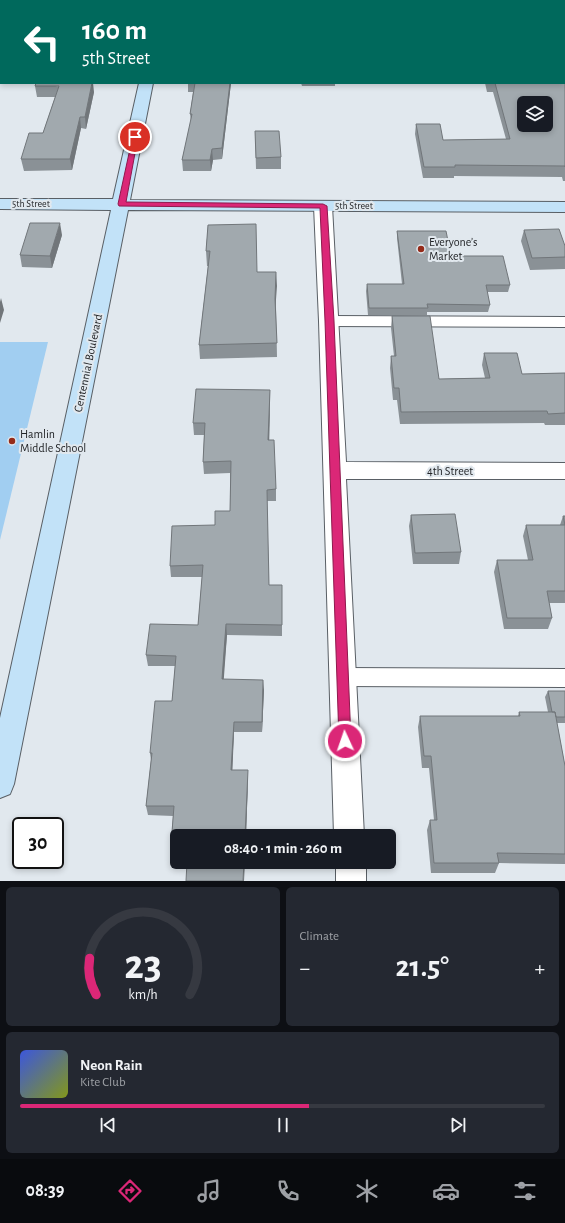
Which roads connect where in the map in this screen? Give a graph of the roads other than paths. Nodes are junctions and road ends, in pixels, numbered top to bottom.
1 (146, 84) edge
2 (0, 204) edge
3 (122, 204) junction
4 (323, 206) junction
5 (565, 207) edge
6 (330, 321) junction
7 (565, 322) edge
8 (336, 470) junction
9 (565, 471) edge
10 (342, 677) junction
11 (565, 678) edge
12 (3, 756) edge
13 (0, 784) edge
14 (349, 829) edge
15 (351, 869) edge
16 (351, 881) edge

1 - 3 main road, Centennial Boulevard
2 - 3 main road, 5th Street
3 - 4 main road, 5th Street
3 - 12 main road, Centennial Boulevard
4 - 5 main road, 5th Street
4 - 6 street
6 - 7 lane
6 - 8 street
8 - 9 street, 4th Street
8 - 10 street
10 - 11 lane
10 - 14 street
12 - 13 main road, Centennial Boulevard
15 - 16 street

